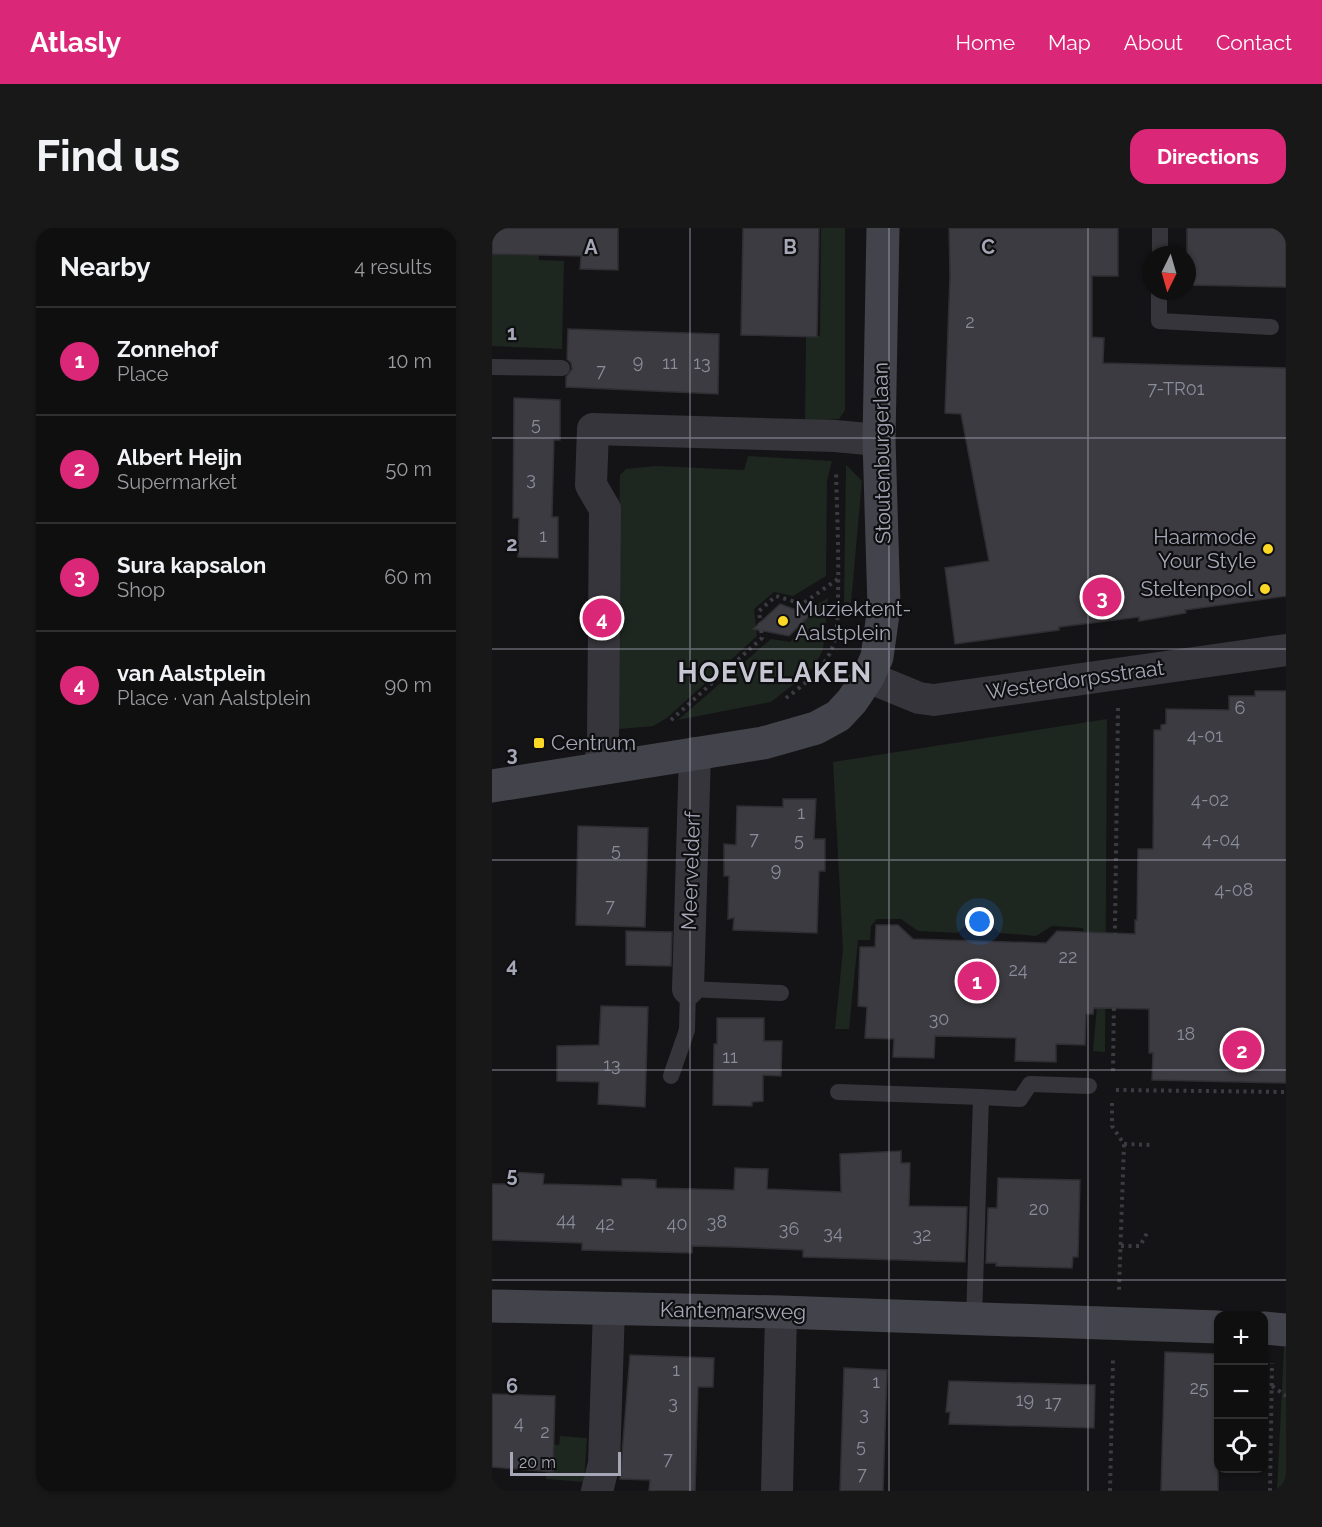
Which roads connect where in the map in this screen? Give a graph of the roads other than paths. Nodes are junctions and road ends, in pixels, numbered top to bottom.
1 (883, 228) edge
2 (1160, 228) edge
3 (1160, 246) edge
4 (1159, 300) edge
5 (1271, 327) dead end
6 (492, 367) edge
7 (562, 368) dead end
8 (879, 440) junction
9 (1286, 650) edge
10 (868, 676) junction
11 (695, 753) junction
12 (600, 769) junction
13 (492, 786) edge
14 (688, 989) junction
15 (781, 993) dead end
16 (671, 1076) dead end
17 (1089, 1086) dead end
18 (838, 1092) dead end
19 (981, 1097) junction
20 (492, 1306) edge
21 (609, 1308) junction
22 (781, 1312) junction
23 (974, 1319) junction
24 (1214, 1327) edge
25 (597, 1491) edge
26 (777, 1491) edge

1 - 8 street, Stoutenburgerlaan
2 - 3 lane
4 - 5 lane
6 - 7 lane
8 - 10 street, Stoutenburgerlaan
8 - 12 street
9 - 10 street, Westerdorpsstraat
10 - 11 street, Stoutenburgerlaan
11 - 12 street, Stoutenburgerlaan
11 - 14 street, Meervelderf
12 - 13 street, Stoutenburgerlaan
14 - 15 lane
14 - 16 lane
17 - 19 lane
18 - 19 lane
19 - 23 lane
20 - 21 street, Kantemarsweg
21 - 22 street, Kantemarsweg
21 - 25 street
22 - 23 street, Kantemarsweg
22 - 26 street
23 - 24 street, Kantemarsweg

